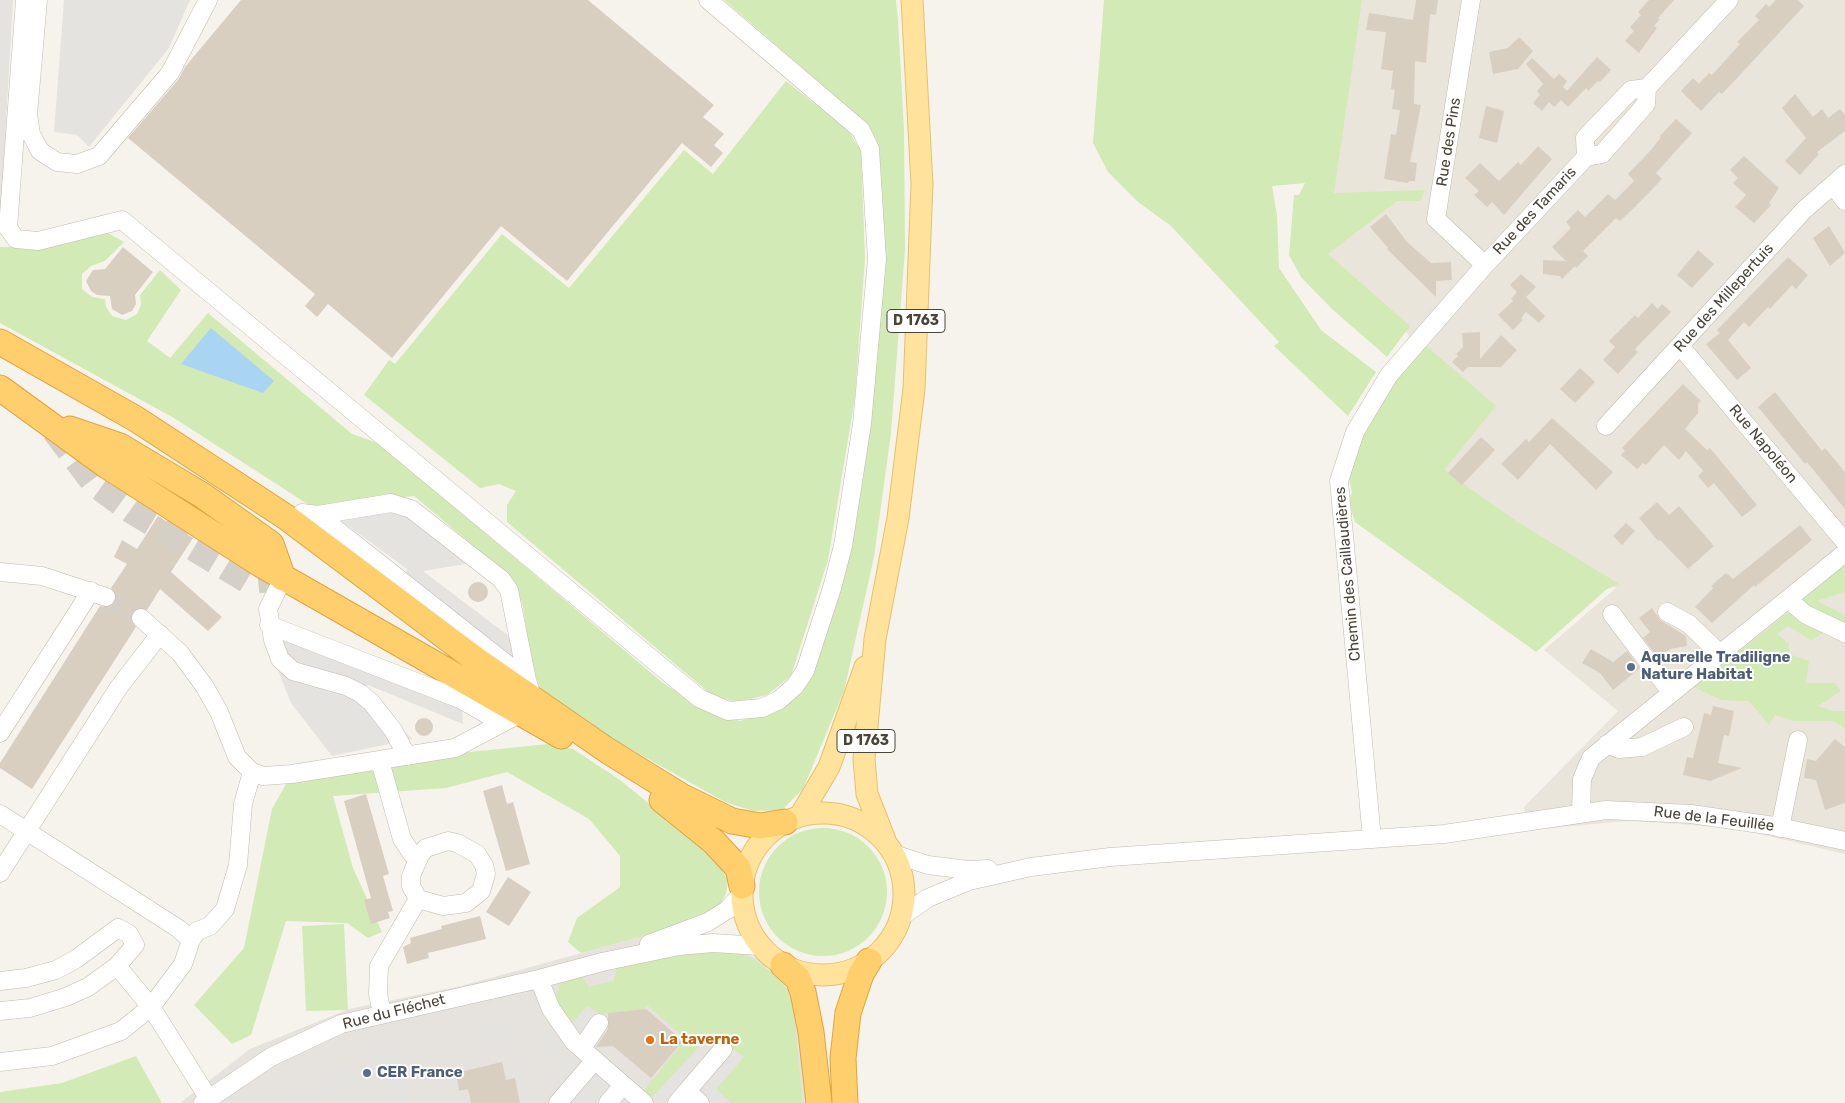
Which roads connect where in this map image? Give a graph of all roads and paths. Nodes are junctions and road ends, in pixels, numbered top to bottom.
1 (25, 0) edge
2 (38, 0) edge
3 (208, 0) edge
4 (708, 0) edge
5 (912, 0) edge
6 (1471, 0) edge
7 (1729, 0) edge
8 (1839, 180) edge
9 (1845, 201) edge
10 (1484, 265) junction
11 (0, 342) edge
12 (1680, 346) junction
13 (0, 388) edge
14 (46, 421) junction
15 (1606, 426) dead end
16 (309, 521) junction
17 (1845, 542) edge
18 (1845, 553) edge
19 (0, 572) edge
20 (282, 578) junction
21 (1788, 599) junction
22 (1667, 612) dead end
23 (1612, 614) dead end
24 (142, 618) tunnel mouth
25 (270, 625) junction
26 (1845, 633) edge
27 (160, 634) junction
28 (875, 639) junction
29 (1720, 654) junction
30 (1672, 692) junction
31 (520, 705) junction
32 (1684, 727) dead end
33 (0, 734) edge
34 (1798, 740) dead end
35 (1607, 744) junction
36 (407, 756) junction
37 (380, 761) junction
38 (252, 772) junction
39 (1581, 812) junction
40 (0, 814) edge
41 (792, 819) junction
42 (1780, 828) junction
43 (28, 832) junction
44 (1372, 839) junction
45 (1845, 841) edge
46 (889, 847) junction
47 (419, 858) junction
48 (1031, 867) junction
49 (0, 873) edge
50 (741, 890) junction
51 (418, 899) junction
52 (902, 916) junction
53 (192, 940) junction
54 (760, 946) junction
55 (870, 961) junction
56 (602, 962) junction
57 (783, 965) junction
58 (116, 966) junction
59 (539, 979) junction
60 (0, 981) edge
61 (151, 1007) junction
62 (0, 1011) edge
63 (382, 1014) junction
64 (599, 1023) dead end
65 (582, 1048) junction
66 (723, 1049) dead end
67 (595, 1060) junction
68 (0, 1062) edge
69 (623, 1085) junction
70 (231, 1095) edge
71 (682, 1097) edge
72 (206, 1101) edge
73 (558, 1103) edge
74 (608, 1103) edge
75 (644, 1103) edge
76 (700, 1103) edge
77 (819, 1103) edge
78 (846, 1103) edge

1 - 4 street
2 - 3 street
5 - 28 main road, D 1763
6 - 10 street, Rue des Pins
7 - 10 street, Rue des Tamaris
8 - 9 street
8 - 12 street, Rue des Millepertuis
10 - 44 street, Chemin des Caillaudières
11 - 16 highway
12 - 15 street, Rue des Millepertuis
12 - 17 street, Rue Napoléon
13 - 14 highway
14 - 20 highway
14 - 20 highway
16 - 31 highway
16 - 31 street
18 - 21 street
19 - 33 street
20 - 25 street
20 - 31 highway
21 - 26 street
21 - 29 street
22 - 29 street
23 - 30 street
24 - 27 street
25 - 31 street
25 - 36 street
27 - 38 street
27 - 43 street
28 - 41 main road, D 1763
28 - 46 main road, D 1763
29 - 30 street
30 - 35 street
31 - 36 street
31 - 41 highway
31 - 50 highway
32 - 35 street
34 - 42 street
35 - 39 street
36 - 37 street
37 - 38 street
37 - 47 street
38 - 53 street
39 - 42 street, Rue de la Feuillée
39 - 44 street, Rue de la Feuillée
40 - 43 street
41 - 46 main road
41 - 50 main road
42 - 45 street, Rue de la Feuillée
43 - 49 street
43 - 53 street
44 - 48 street, Rue de la Feuillée
46 - 48 street
46 - 52 main road
47 - 51 street
47 - 51 street
48 - 52 street
50 - 54 main road
50 - 56 street, Rue du Fléchet
51 - 63 street
52 - 55 main road
53 - 61 street
54 - 56 street, Rue du Fléchet
54 - 57 main road
55 - 57 main road
55 - 78 highway
56 - 59 street, Rue du Fléchet
57 - 77 highway
58 - 60 street
58 - 61 street
58 - 62 street
59 - 63 street, Rue du Fléchet
59 - 65 street
61 - 68 street
61 - 72 street
63 - 70 street, Rue du Fléchet
64 - 65 street
65 - 67 street
66 - 71 street
67 - 69 street
67 - 73 street
69 - 74 street
69 - 75 street
70 - 72 street, Rue du Fléchet
71 - 76 street

